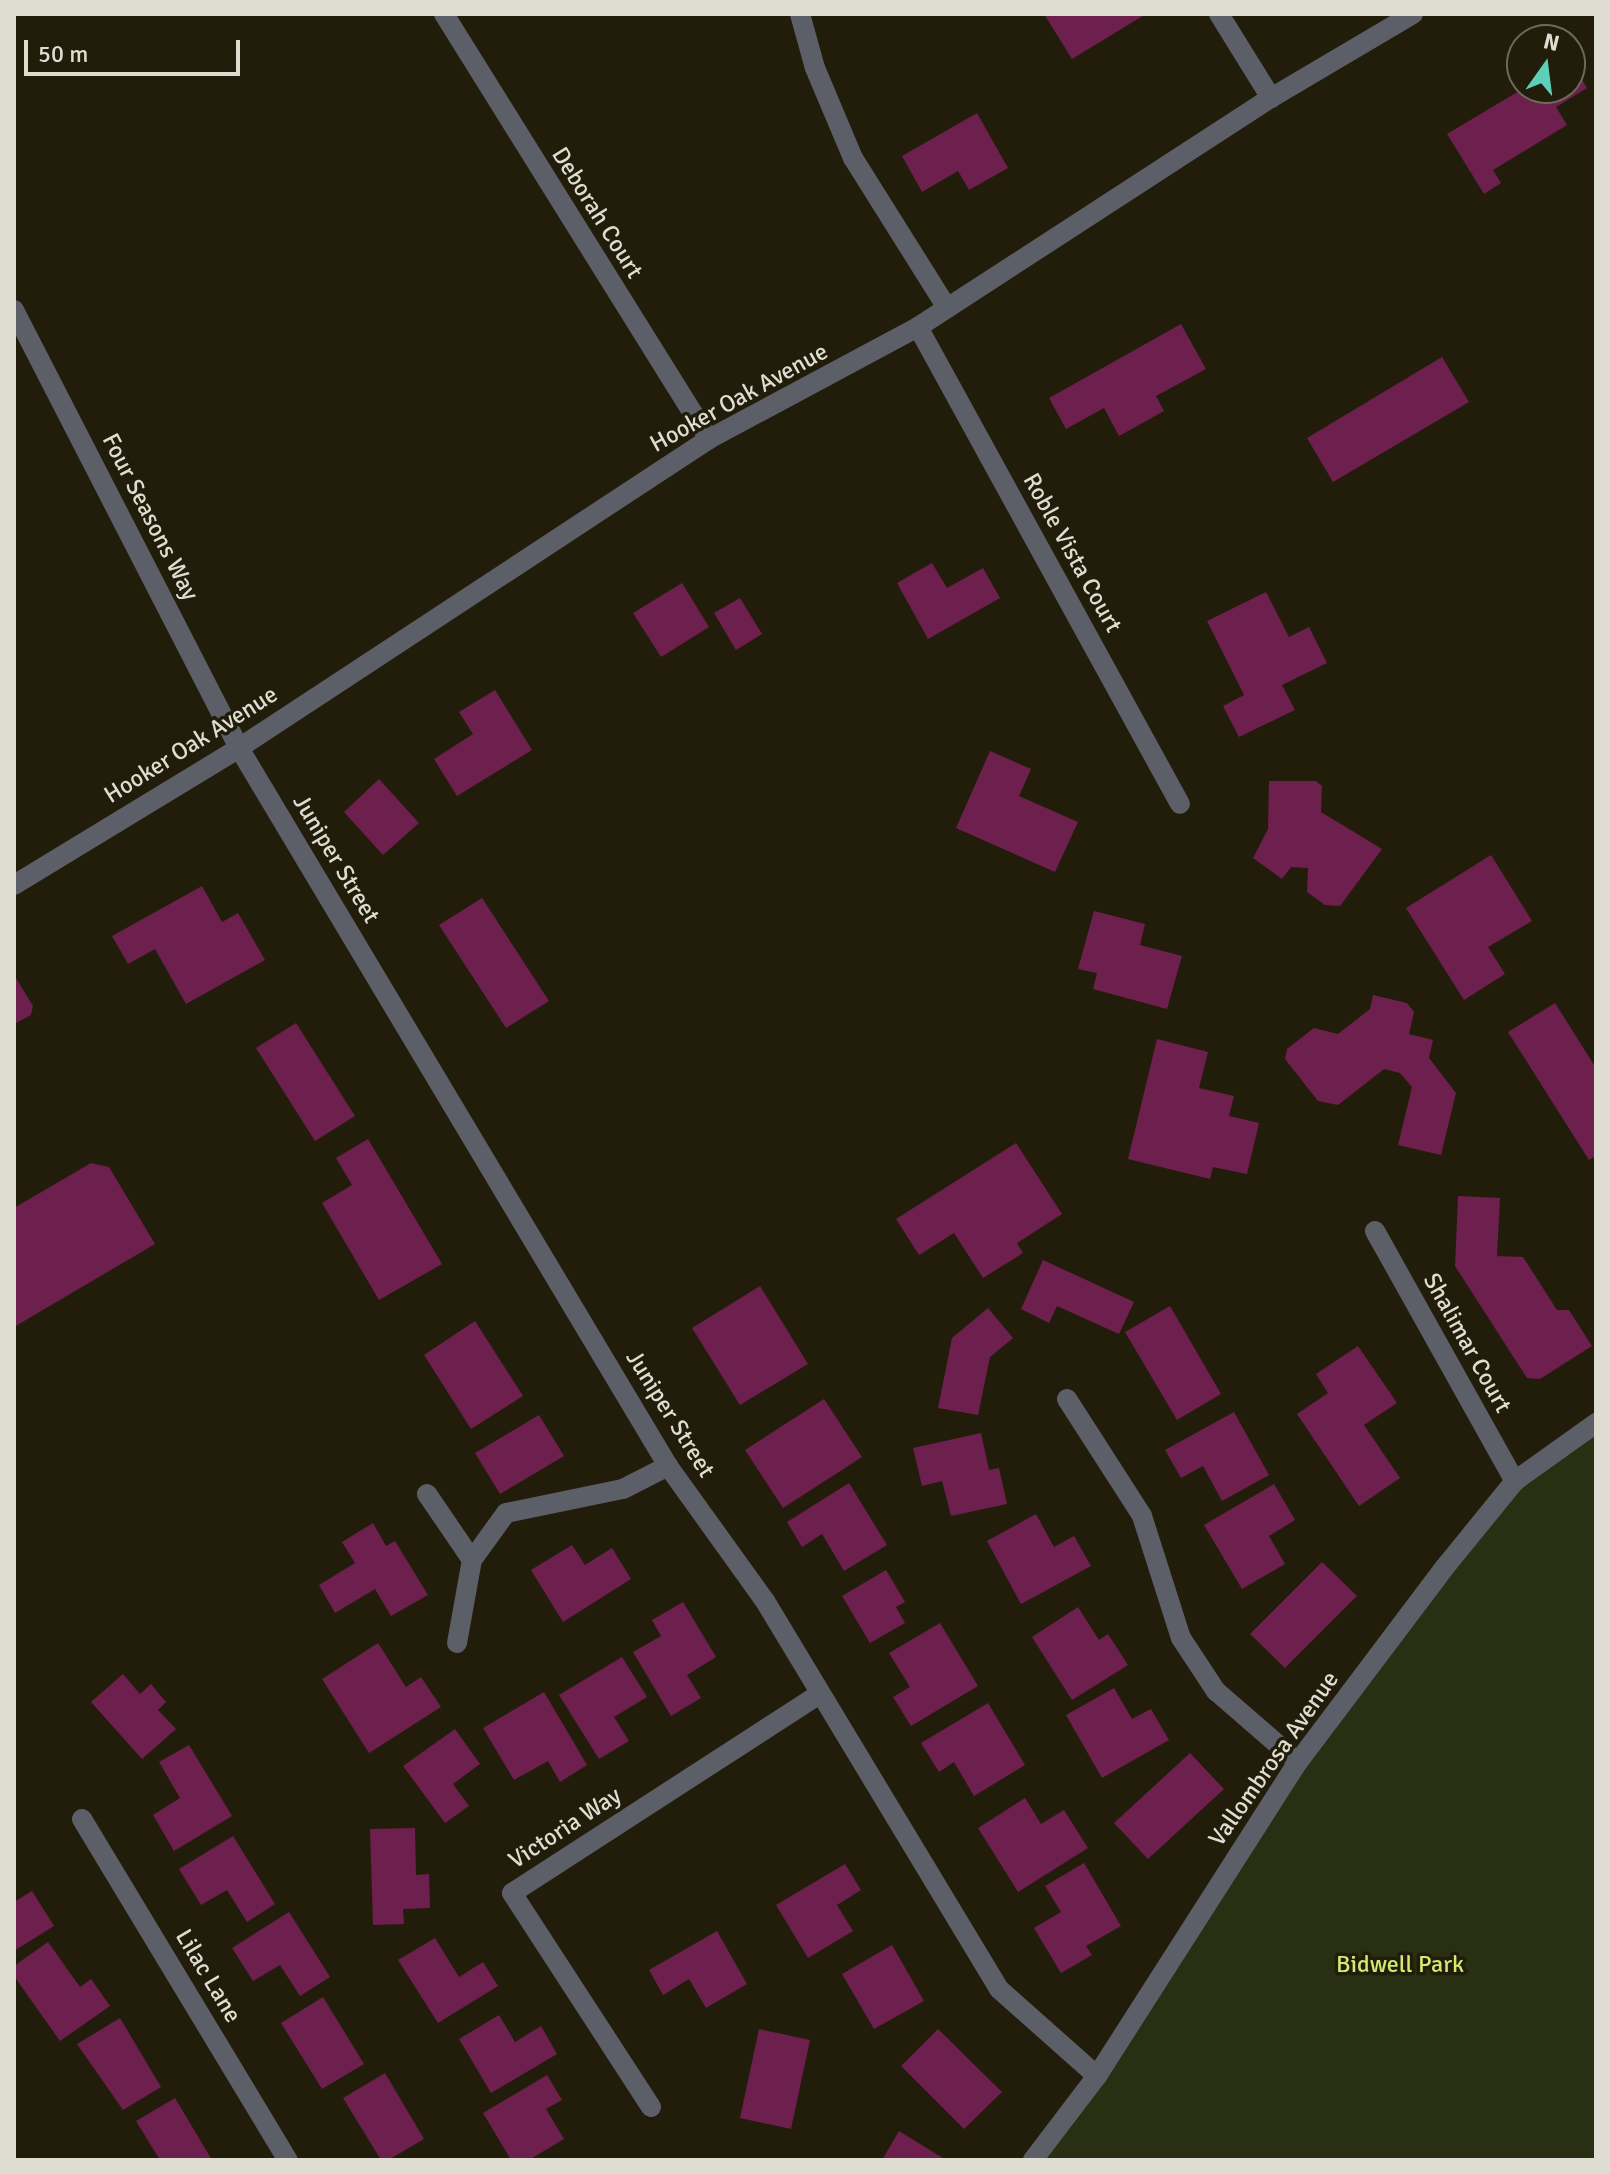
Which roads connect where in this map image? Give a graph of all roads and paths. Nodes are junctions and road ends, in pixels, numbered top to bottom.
1 (444, 14) edge
2 (800, 14) edge
3 (1219, 14) edge
4 (1413, 14) edge
5 (1271, 98) junction
6 (947, 308) junction
7 (14, 310) edge
8 (918, 327) junction
9 (709, 439) junction
10 (239, 748) junction
11 (1180, 804) dead end
12 (14, 885) edge
13 (1375, 1231) dead end
14 (1067, 1399) dead end
15 (1596, 1423) edge
16 (668, 1466) junction
17 (1515, 1481) junction
18 (427, 1494) dead end
19 (472, 1560) junction
20 (457, 1643) dead end
21 (820, 1694) junction
22 (1298, 1762) junction
23 (82, 1819) dead end
24 (1097, 2076) junction
25 (651, 2107) dead end
26 (288, 2160) edge
27 (1033, 2160) edge

1 - 9 street, Deborah Court
2 - 6 street
3 - 5 street
4 - 5 street, Hooker Oak Avenue
5 - 6 street, Hooker Oak Avenue
6 - 8 street, Hooker Oak Avenue
7 - 10 street, Four Seasons Way
8 - 9 street, Hooker Oak Avenue
8 - 11 street, Roble Vista Court
9 - 10 street, Hooker Oak Avenue
10 - 12 street, Hooker Oak Avenue
10 - 16 street, Juniper Street
13 - 17 street, Shalimar Court
14 - 22 street
15 - 17 street, Vallombrosa Avenue
16 - 19 street
16 - 21 street, Juniper Street
17 - 22 street, Vallombrosa Avenue
18 - 19 street
19 - 20 street
21 - 24 street, Juniper Street
21 - 25 street, Victoria Way
22 - 24 street, Vallombrosa Avenue
23 - 26 street, Lilac Lane
24 - 27 street, Vallombrosa Avenue

